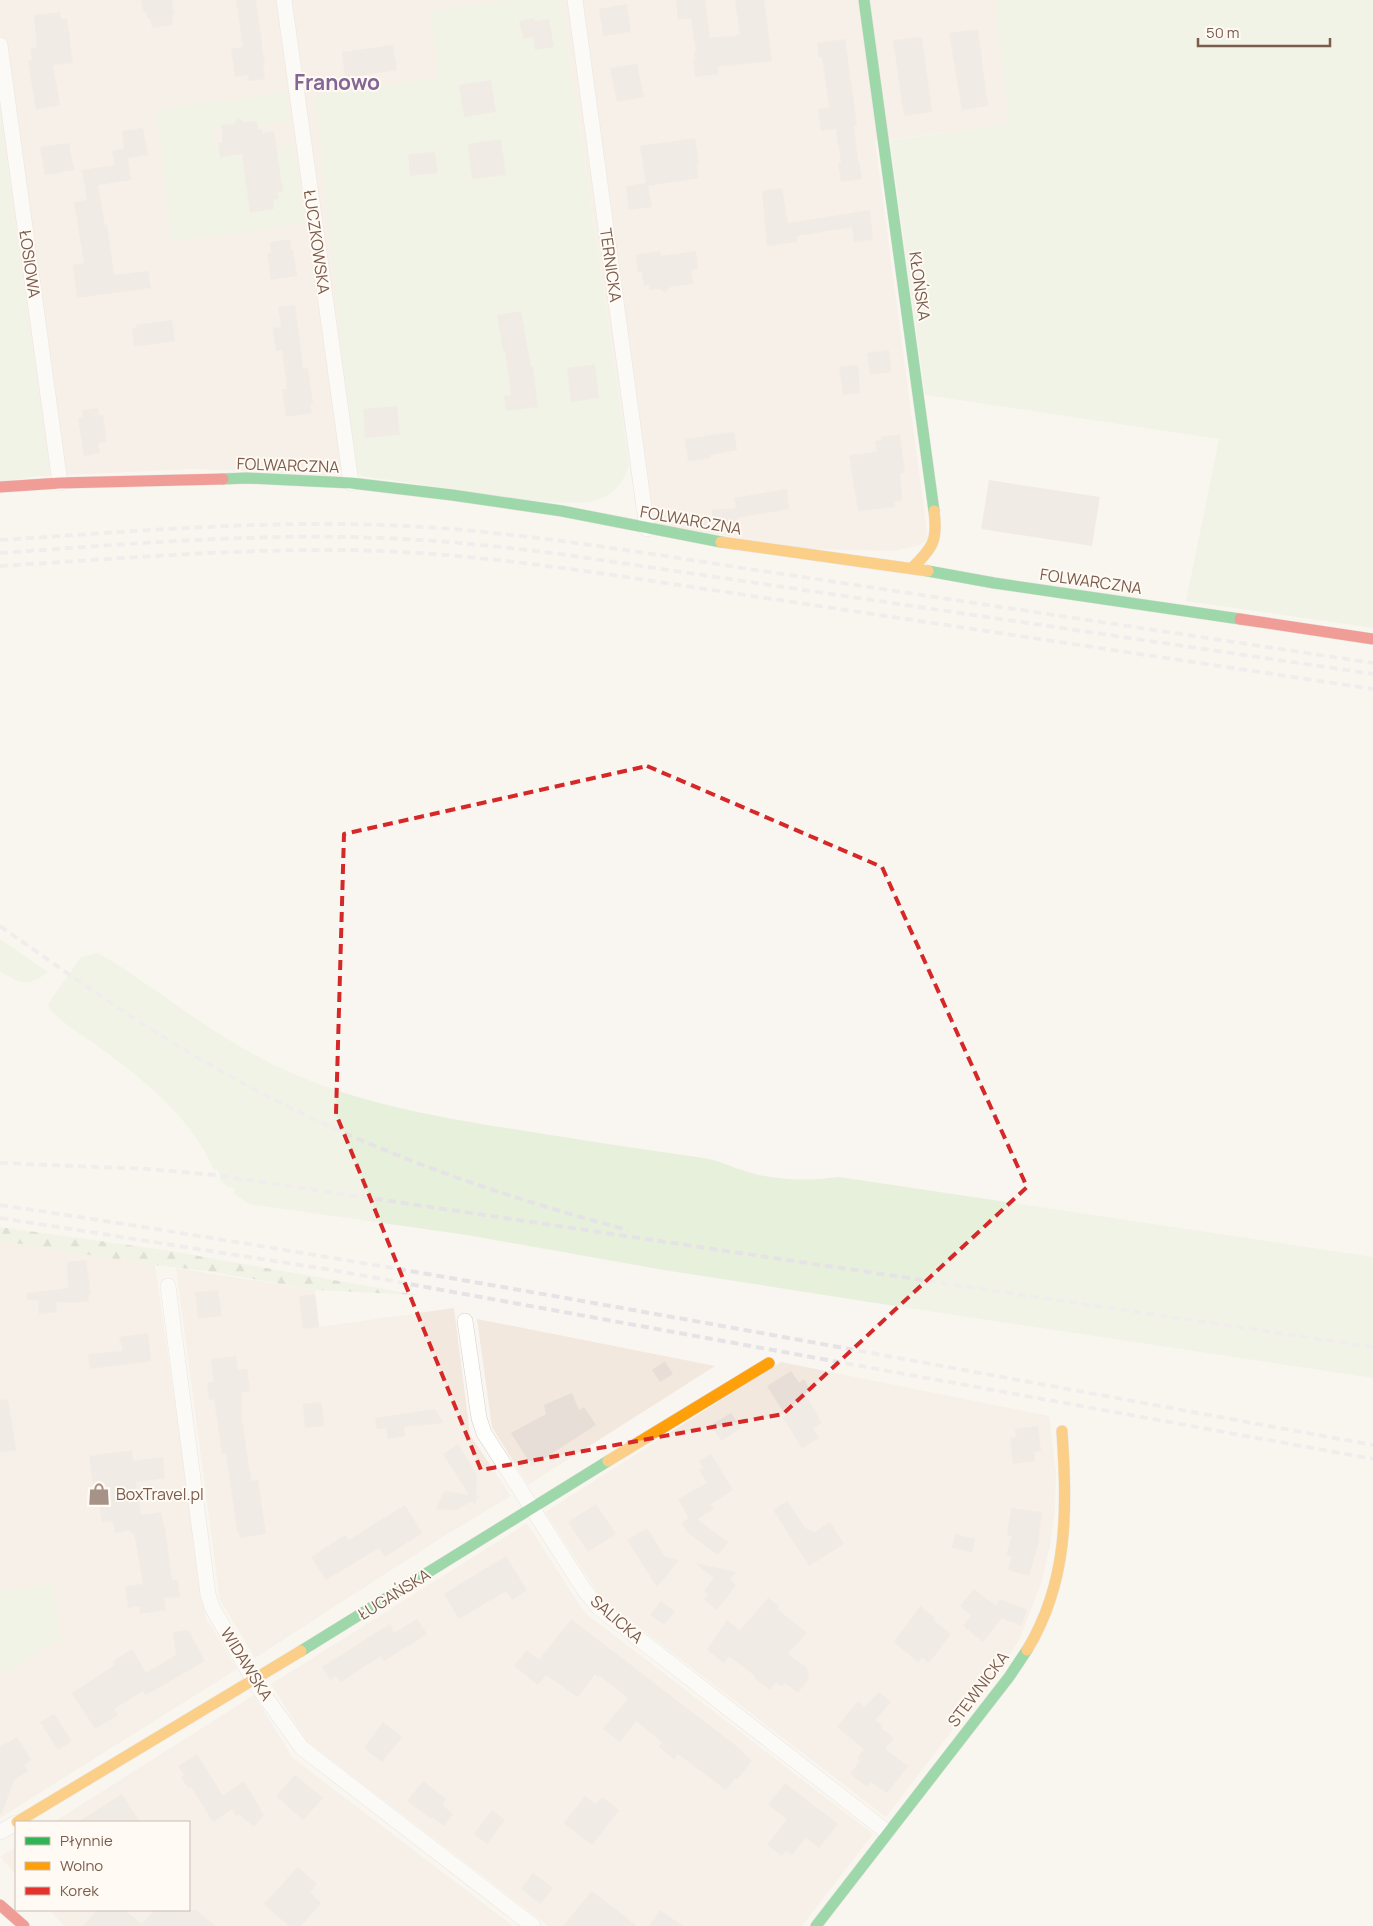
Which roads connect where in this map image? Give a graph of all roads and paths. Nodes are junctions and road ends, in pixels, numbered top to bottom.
1 (284, 0) edge
2 (575, 0) edge
3 (864, 0) edge
4 (0, 45) edge
5 (60, 483) junction
6 (351, 483) junction
7 (0, 487) edge
8 (648, 529) junction
9 (912, 568) junction
10 (1373, 639) edge
11 (168, 1286) dead end
12 (465, 1321) dead end
13 (769, 1363) dead end
14 (1062, 1431) dead end
15 (532, 1507) junction
16 (254, 1681) junction
17 (20, 1821) edge
18 (15, 1824) edge
19 (0, 1832) edge
20 (887, 1832) junction
21 (0, 1905) edge
22 (24, 1926) edge
23 (533, 1926) edge
24 (816, 1926) edge

1 - 6 street, ŁUCZKOWSKA
2 - 8 street, TERNICKA
3 - 9 street, KŁOŃSKA
4 - 5 street, ŁOSIOWA
5 - 6 street, FOLWARCZNA
5 - 7 street, FOLWARCZNA
6 - 8 street, FOLWARCZNA
8 - 9 street, FOLWARCZNA
9 - 10 street, FOLWARCZNA
11 - 16 street, WIDAWSKA
12 - 15 street, SALICKA
13 - 15 street, ŁUGAŃSKA
14 - 20 street, STEWNICKA
15 - 16 street, ŁUGAŃSKA
15 - 20 street, SALICKA
16 - 17 street, ŁUGAŃSKA
16 - 23 street, WIDAWSKA
18 - 19 street, ŁUGAŃSKA
20 - 24 street, STEWNICKA
21 - 22 street

